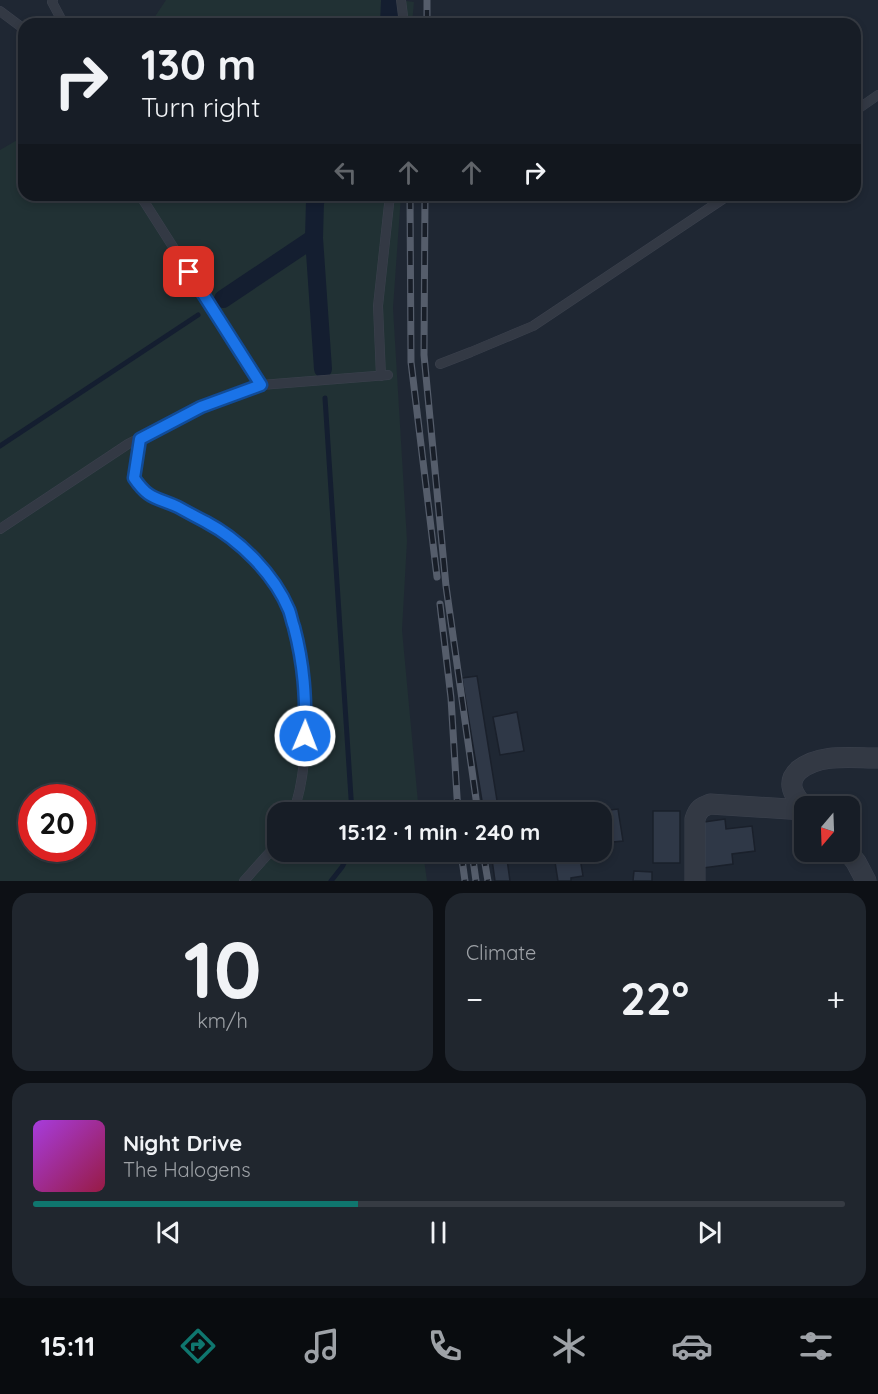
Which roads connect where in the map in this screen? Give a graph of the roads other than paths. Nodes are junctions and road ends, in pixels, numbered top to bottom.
1 (53, 0) edge
2 (401, 0) edge
3 (0, 11) edge
4 (60, 18) edge
5 (403, 18) edge
6 (18, 24) edge
7 (878, 95) edge
8 (861, 107) edge
9 (144, 201) edge
10 (389, 201) edge
11 (720, 201) edge
12 (440, 364) dead end
13 (261, 385) junction
14 (140, 439) junction
15 (0, 529) edge
16 (878, 758) edge
17 (795, 796) edge
18 (296, 802) edge
19 (794, 808) edge
20 (267, 855) edge
21 (856, 862) edge
22 (244, 881) edge
23 (695, 881) edge
24 (866, 881) edge

1 - 4 lane
2 - 5 lane
3 - 6 lane
7 - 8 lane
9 - 13 lane
10 - 13 lane
11 - 12 lane
13 - 14 lane
14 - 15 lane
14 - 18 lane
16 - 17 street
19 - 23 street
20 - 22 lane
21 - 24 street

